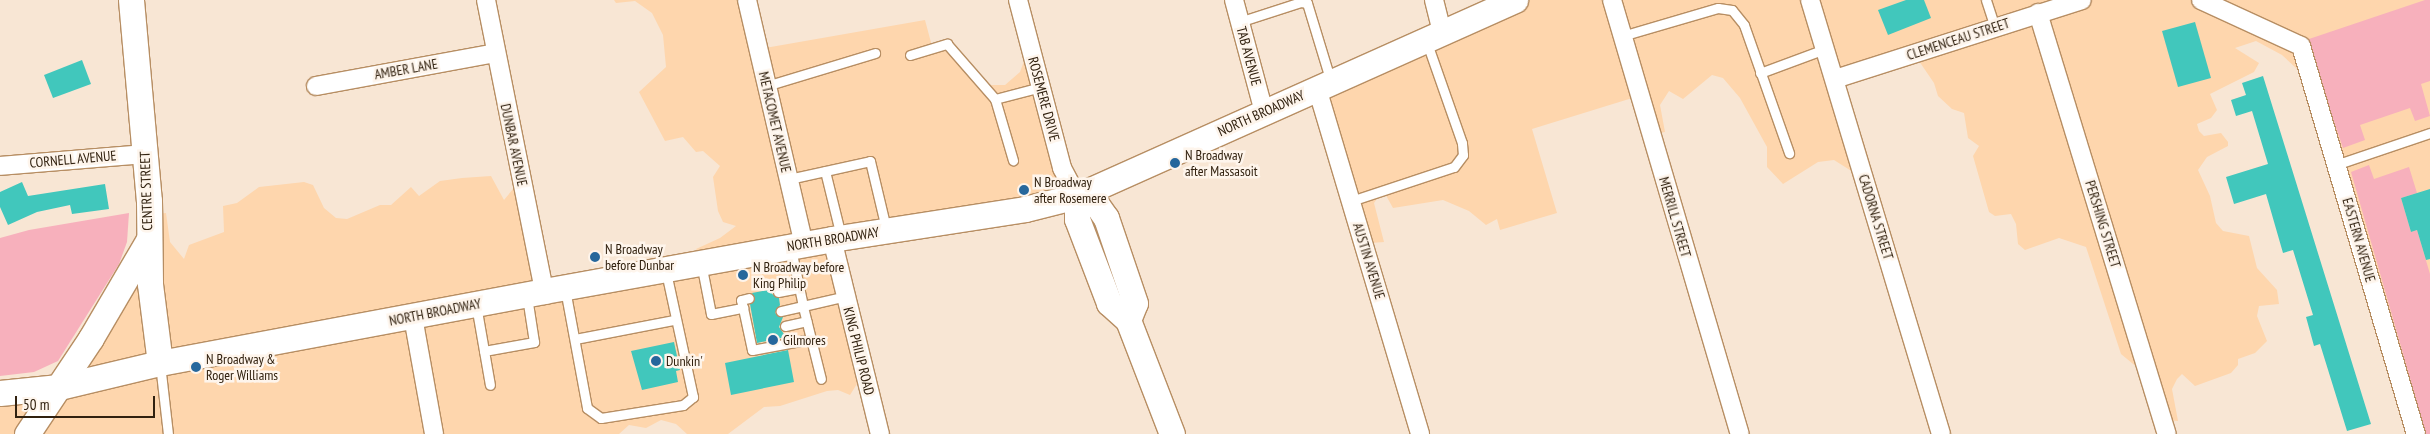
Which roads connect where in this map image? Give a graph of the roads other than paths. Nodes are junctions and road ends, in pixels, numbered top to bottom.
1 (131, 0) edge
2 (486, 0) edge
3 (747, 0) edge
4 (1018, 0) edge
5 (1234, 0) edge
6 (1434, 0) edge
7 (1515, 0) edge
8 (1612, 0) edge
9 (1810, 0) edge
10 (1986, 0) edge
11 (2082, 0) edge
12 (2201, 0) edge
13 (2038, 14) junction
14 (1240, 22) junction
15 (1995, 27) junction
16 (1434, 36) junction
17 (1622, 36) junction
18 (1825, 48) junction
19 (495, 53) junction
20 (875, 53) dead end
21 (910, 55) dead end
22 (1760, 72) junction
23 (1835, 79) junction
24 (1324, 85) junction
25 (316, 86) dead end
26 (766, 86) junction
27 (1041, 87) junction
28 (995, 99) junction
29 (1264, 112) junction
30 (2430, 133) edge
31 (1789, 153) dead end
32 (146, 154) junction
33 (1013, 160) dead end
34 (2338, 164) junction
35 (0, 166) edge
36 (826, 171) junction
37 (789, 179) junction
38 (1077, 196) junction
39 (1351, 202) junction
40 (887, 230) junction
41 (837, 238) junction
42 (148, 241) junction
43 (797, 245) junction
44 (701, 263) junction
45 (665, 269) junction
46 (799, 288) junction
47 (545, 291) junction
48 (778, 292) dead end
49 (846, 296) junction
50 (748, 298) dead end
51 (476, 304) junction
52 (803, 306) junction
53 (743, 308) junction
54 (781, 311) dead end
55 (414, 317) junction
56 (674, 320) junction
57 (806, 321) junction
58 (785, 326) dead end
59 (811, 338) junction
60 (575, 339) junction
61 (484, 351) junction
62 (160, 363) junction
63 (821, 379) dead end
64 (490, 385) dead end
65 (59, 387) junction
66 (0, 393) edge
67 (26, 434) edge
68 (168, 434) edge
69 (434, 434) edge
70 (880, 434) edge
71 (1172, 434) edge
72 (1420, 434) edge
73 (1740, 434) edge
74 (1941, 434) edge
75 (2167, 434) edge
76 (2416, 434) edge

1 - 32 main road, CENTRE STREET
2 - 19 street, DUNBAR AVENUE
3 - 26 street, METACOMET AVENUE
4 - 27 street, ROSEMERE DRIVE
5 - 14 street, TAB AVENUE
6 - 16 street
7 - 16 main road, NORTH BROADWAY
8 - 17 street, MERRILL STREET
9 - 18 street, CADORNA STREET
10 - 15 lane
11 - 13 street, CLEMENCEAU STREET
12 - 34 street, EASTERN AVENUE
13 - 15 street, CLEMENCEAU STREET
13 - 75 street, PERSHING STREET
14 - 24 lane
14 - 29 street, TAB AVENUE
15 - 23 street, CLEMENCEAU STREET
16 - 24 main road, NORTH BROADWAY
16 - 39 lane
17 - 22 lane
17 - 73 street, MERRILL STREET
18 - 22 lane
18 - 23 street, CADORNA STREET
19 - 25 street, AMBER LANE
19 - 47 street, DUNBAR AVENUE
20 - 26 lane
21 - 28 lane
22 - 31 lane
23 - 74 street, CADORNA STREET
24 - 29 main road, NORTH BROADWAY
24 - 39 street, AUSTIN AVENUE
26 - 37 street, METACOMET AVENUE
27 - 28 lane
27 - 38 street, ROSEMERE DRIVE
28 - 33 lane
29 - 38 main road, NORTH BROADWAY
30 - 34 lane
32 - 35 street, CORNELL AVENUE
32 - 42 main road, CENTRE STREET
34 - 76 street, EASTERN AVENUE
36 - 37 lane
36 - 40 lane
36 - 41 lane
37 - 43 street, METACOMET AVENUE
38 - 40 main road, NORTH BROADWAY
38 - 71 main road
39 - 72 street, AUSTIN AVENUE
40 - 41 main road, NORTH BROADWAY
41 - 43 main road, NORTH BROADWAY
41 - 49 street, KING PHILIP ROAD
42 - 62 main road
42 - 65 main road, CENTRE STREET
43 - 44 main road, NORTH BROADWAY
43 - 46 lane
44 - 45 main road, NORTH BROADWAY
44 - 53 lane
45 - 47 main road, NORTH BROADWAY
45 - 56 lane
46 - 48 lane
46 - 52 lane
47 - 51 main road, NORTH BROADWAY
47 - 60 lane
47 - 61 lane
49 - 52 lane
49 - 70 street, KING PHILIP ROAD
50 - 53 lane
51 - 55 main road, NORTH BROADWAY
51 - 61 lane
52 - 54 lane
52 - 57 lane
53 - 59 lane
55 - 62 main road, NORTH BROADWAY
55 - 69 street
56 - 60 lane
56 - 60 lane
57 - 58 lane
57 - 59 lane
59 - 63 lane
61 - 64 lane
62 - 65 main road, NORTH BROADWAY
62 - 68 lane
65 - 66 main road, NORTH BROADWAY
65 - 67 main road, CENTRE STREET

